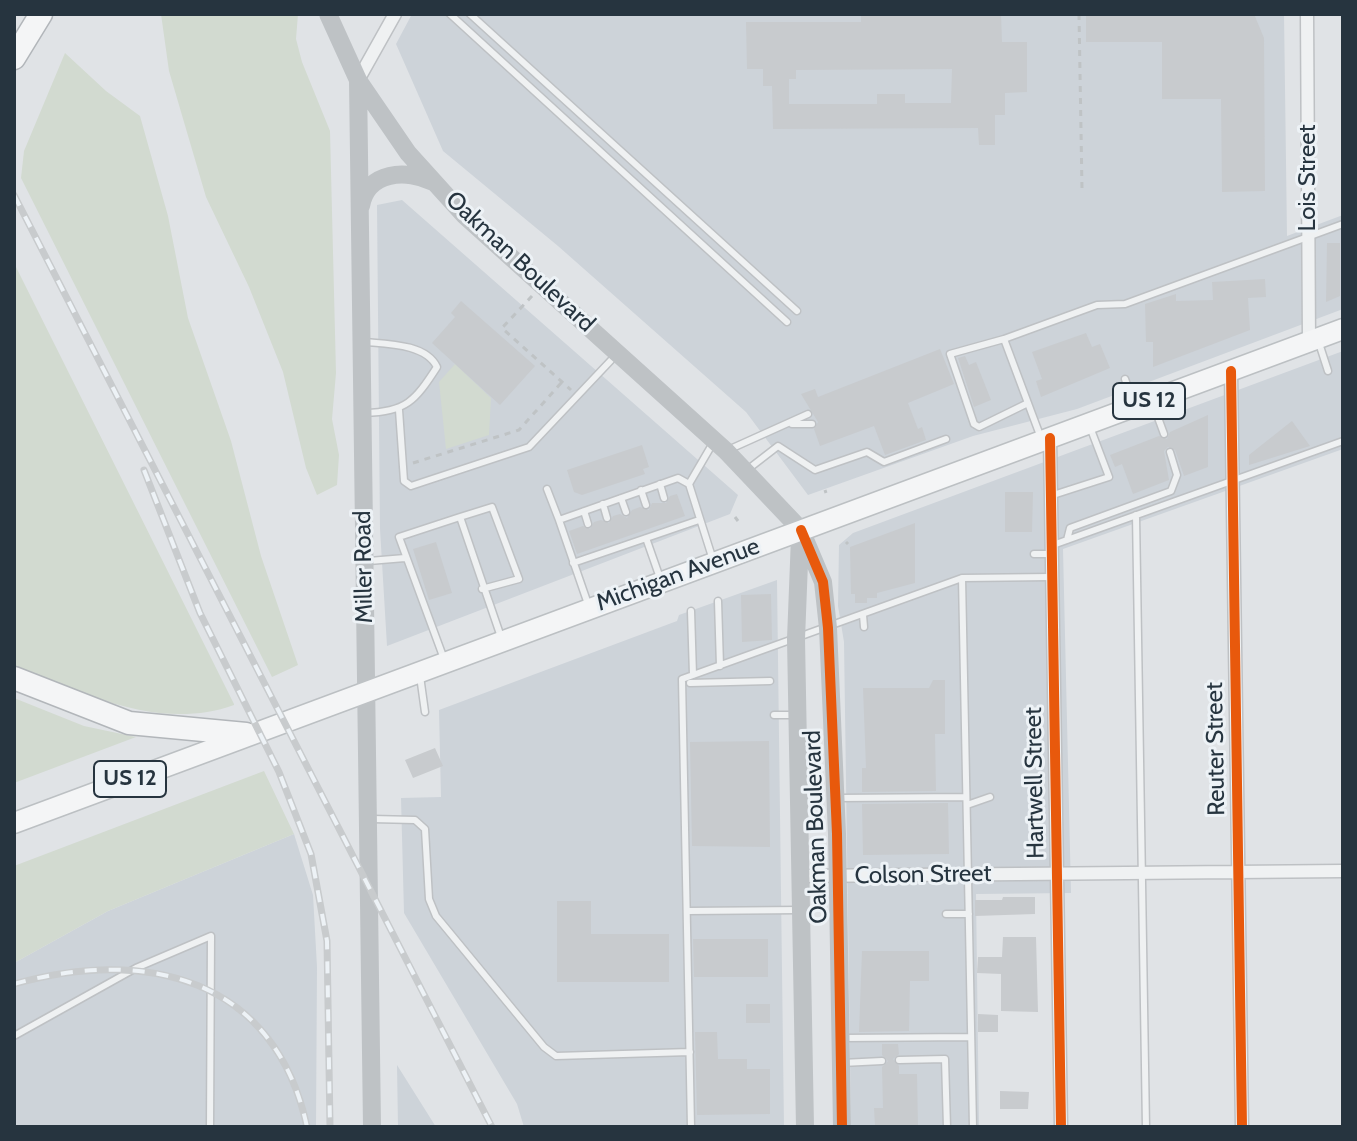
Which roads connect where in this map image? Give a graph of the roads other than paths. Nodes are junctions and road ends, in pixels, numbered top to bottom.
1 (41, 14) edge
2 (328, 14) edge
3 (395, 14) edge
4 (450, 14) edge
5 (470, 14) edge
6 (1307, 14) edge
7 (14, 58) edge
8 (358, 80) junction
9 (436, 183) junction
10 (359, 220) junction
11 (1343, 224) edge
12 (1309, 237) junction
13 (797, 311) dead end
14 (787, 322) dead end
15 (1343, 329) edge
16 (1004, 339) junction
17 (1313, 340) junction
18 (360, 342) junction
19 (618, 353) junction
20 (1231, 371) junction
21 (1328, 371) dead end
22 (1125, 379) dead end
23 (1028, 403) junction
24 (1143, 403) junction
25 (399, 410) junction
26 (361, 413) junction
27 (808, 414) dead end
28 (1089, 423) junction
29 (789, 424) junction
30 (812, 424) dead end
31 (1164, 434) dead end
32 (946, 439) dead end
33 (1046, 440) junction
34 (1343, 441) edge
35 (720, 446) junction
36 (1170, 452) dead end
37 (746, 472) junction
38 (1232, 481) junction
39 (660, 484) junction
40 (689, 484) junction
41 (547, 489) dead end
42 (641, 490) junction
43 (1050, 496) junction
44 (621, 498) junction
45 (664, 498) dead end
46 (603, 504) junction
47 (646, 505) dead end
48 (584, 511) junction
49 (626, 512) dead end
50 (1136, 515) junction
51 (460, 517) junction
52 (607, 518) dead end
53 (559, 520) junction
54 (699, 520) junction
55 (588, 524) dead end
56 (801, 530) junction
57 (646, 538) junction
58 (1067, 540) junction
59 (1050, 550) junction
60 (1034, 554) dead end
61 (405, 558) junction
62 (364, 561) junction
63 (714, 562) junction
64 (573, 563) junction
65 (1051, 577) junction
66 (962, 578) junction
67 (661, 582) junction
68 (482, 589) junction
69 (718, 601) dead end
70 (590, 608) junction
71 (691, 611) dead end
72 (863, 615) junction
73 (864, 627) dead end
74 (828, 628) junction
75 (796, 639) junction
76 (502, 640) junction
77 (445, 661) junction
78 (720, 666) junction
79 (419, 671) junction
80 (693, 675) junction
81 (14, 678) edge
82 (770, 681) dead end
83 (690, 683) dead end
84 (366, 690) junction
85 (425, 712) dead end
86 (774, 715) dead end
87 (799, 715) junction
88 (246, 734) junction
89 (990, 797) dead end
90 (836, 798) junction
91 (966, 801) junction
92 (368, 819) junction
93 (14, 823) edge
94 (802, 832) junction
95 (837, 834) junction
96 (1343, 871) edge
97 (1238, 872) junction
98 (1141, 873) junction
99 (1057, 874) junction
100 (969, 875) junction
101 (801, 876) junction
102 (838, 876) junction
103 (800, 910) junction
104 (688, 911) junction
105 (946, 914) dead end
106 (969, 914) junction
107 (14, 1036) edge
108 (841, 1037) junction
109 (971, 1037) junction
110 (690, 1052) junction
111 (899, 1060) dead end
112 (882, 1061) dead end
113 (841, 1063) junction
114 (210, 1127) edge
115 (372, 1127) edge
116 (691, 1127) edge
117 (805, 1127) edge
118 (842, 1127) edge
119 (947, 1127) edge
120 (973, 1127) edge
121 (1061, 1127) edge
122 (1146, 1127) edge
123 (1242, 1127) edge

1 - 7 highway
2 - 8 street, Miller Road
3 - 8 street
4 - 14 lane
5 - 13 lane
6 - 12 street, Lois Street
8 - 9 street, Oakman Boulevard
8 - 10 street, Miller Road
9 - 10 street
9 - 19 street, Oakman Boulevard
10 - 18 street, Miller Road
11 - 12 lane
12 - 16 lane
12 - 17 street, Lois Street
15 - 17 main road, Michigan Avenue / US 12
16 - 23 lane
16 - 23 lane
17 - 20 main road, Michigan Avenue / US 12
17 - 21 lane
18 - 25 lane
18 - 26 street, Miller Road
19 - 25 lane
19 - 35 street, Oakman Boulevard
20 - 24 main road, Michigan Avenue / US 12
20 - 38 street, Reuter Street
22 - 24 lane
23 - 33 lane
24 - 28 main road, Michigan Avenue / US 12
24 - 31 lane
25 - 26 lane
26 - 62 street, Miller Road
27 - 29 lane
28 - 33 main road, Michigan Avenue / US 12
28 - 43 lane
29 - 30 lane
29 - 35 lane
32 - 37 lane
33 - 43 street, Hartwell Street
33 - 56 main road, Michigan Avenue / US 12
34 - 38 lane
35 - 37 street, Oakman Boulevard
35 - 40 lane
36 - 58 lane
37 - 56 street, Oakman Boulevard
38 - 50 lane
38 - 97 street, Reuter Street
39 - 40 lane
39 - 42 lane
39 - 45 lane
40 - 54 lane
41 - 53 lane
42 - 44 lane
42 - 47 lane
43 - 59 street, Hartwell Street
44 - 46 lane
44 - 49 lane
46 - 48 lane
46 - 52 lane
48 - 53 lane
48 - 55 lane
50 - 58 lane
50 - 98 lane
51 - 61 lane
51 - 68 lane
51 - 68 lane
53 - 64 lane
54 - 57 lane
54 - 63 lane
56 - 63 main road, Michigan Avenue / US 12
56 - 74 street, Oakman Boulevard
56 - 75 street, Oakman Boulevard
57 - 64 lane
57 - 67 lane
58 - 59 lane
59 - 60 lane
59 - 65 street, Hartwell Street
61 - 62 lane
61 - 77 lane
62 - 84 street, Miller Road
63 - 67 main road, Michigan Avenue / US 12
64 - 70 lane
65 - 66 lane
65 - 99 street, Hartwell Street
66 - 72 lane
66 - 91 lane
67 - 70 main road, Michigan Avenue / US 12
68 - 76 lane
69 - 78 lane
70 - 76 main road, Michigan Avenue / US 12
71 - 80 lane
72 - 73 lane
72 - 74 lane
74 - 75 lane
74 - 90 street, Oakman Boulevard
75 - 78 lane
75 - 87 street, Oakman Boulevard
76 - 77 main road, Michigan Avenue / US 12
77 - 79 main road, Michigan Avenue / US 12
78 - 80 lane
79 - 84 main road, Michigan Avenue / US 12
79 - 85 lane
80 - 104 lane
81 - 88 highway
82 - 83 lane
84 - 88 main road, Michigan Avenue / US 12
84 - 92 street, Miller Road
86 - 87 lane
87 - 94 street, Oakman Boulevard
88 - 93 main road, Michigan Avenue / US 12
89 - 91 lane
90 - 91 lane
90 - 95 street, Oakman Boulevard
91 - 100 lane
92 - 110 lane
92 - 115 street, Miller Road
94 - 95 street
94 - 101 street, Oakman Boulevard
95 - 102 street, Oakman Boulevard
96 - 97 street, Colson Street
97 - 98 street, Colson Street
97 - 123 street, Reuter Street
98 - 99 street, Colson Street
98 - 122 lane
99 - 100 street, Colson Street
99 - 121 street, Hartwell Street
100 - 102 street, Colson Street
100 - 106 lane
101 - 102 street, Colson Street
101 - 103 street, Oakman Boulevard
102 - 108 street, Oakman Boulevard
103 - 104 lane
103 - 117 street, Oakman Boulevard
104 - 110 lane
105 - 106 lane
106 - 109 lane
107 - 114 lane
108 - 109 lane
108 - 113 street, Oakman Boulevard
109 - 120 lane
110 - 116 lane
111 - 119 lane
112 - 113 lane
113 - 118 street, Oakman Boulevard

